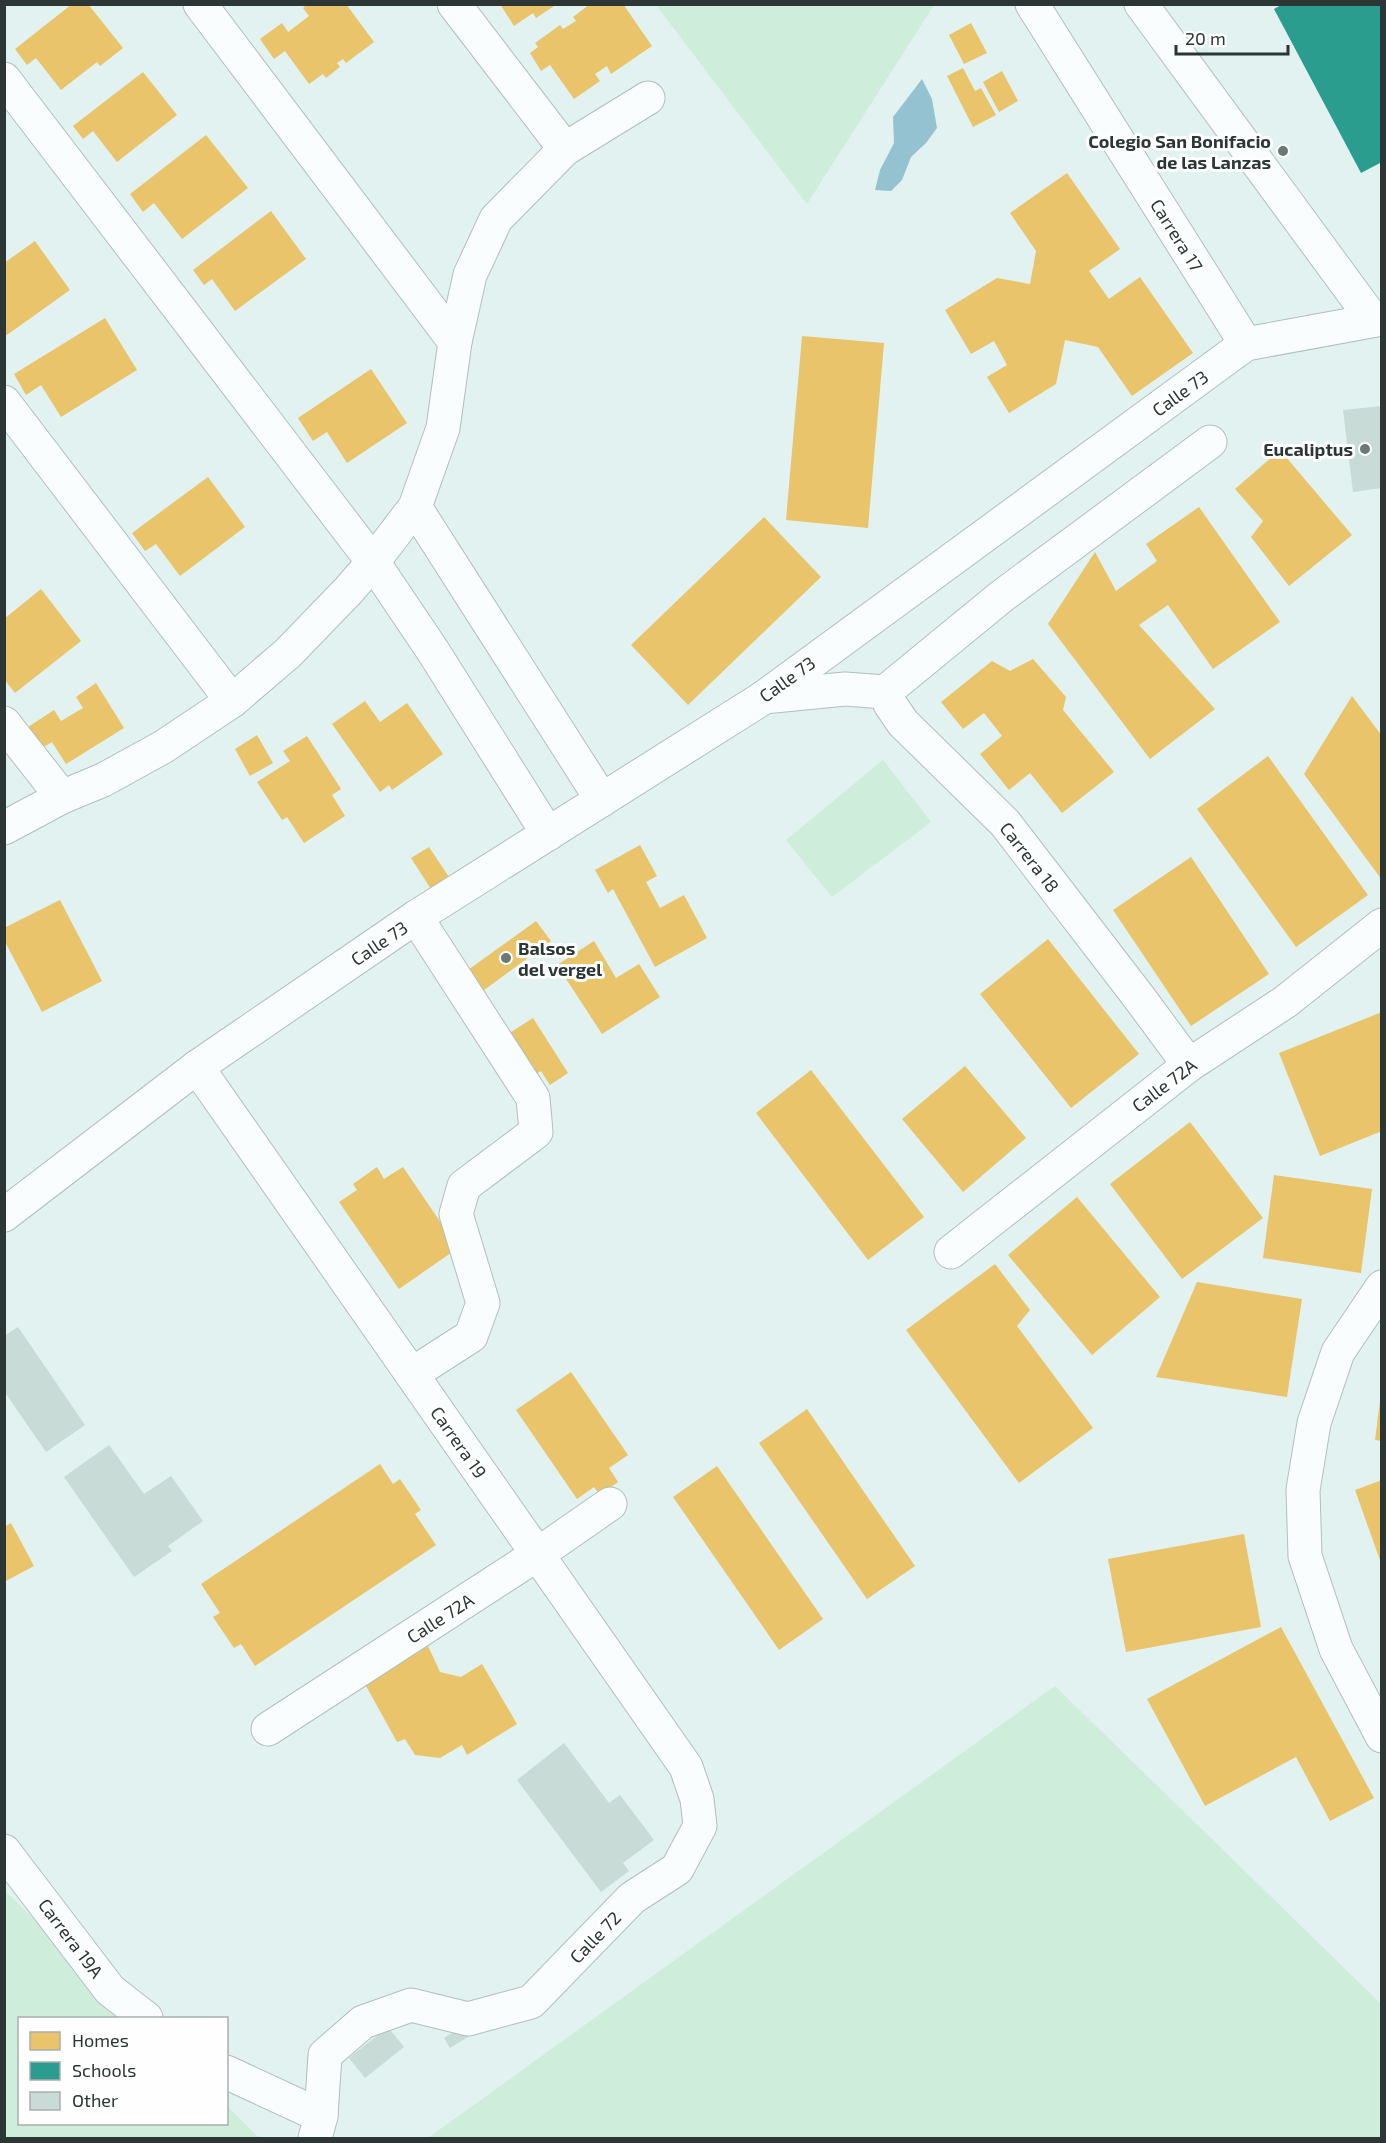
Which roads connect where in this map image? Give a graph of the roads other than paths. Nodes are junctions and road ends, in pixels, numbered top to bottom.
1 (200, 4) edge
2 (454, 4) edge
3 (1032, 4) edge
4 (1141, 4) edge
5 (4, 80) edge
6 (648, 98) dead end
7 (565, 149) junction
8 (1377, 320) edge
9 (455, 342) junction
10 (1246, 344) junction
11 (4, 402) edge
12 (1209, 442) dead end
13 (415, 507) junction
14 (373, 562) junction
15 (885, 692) junction
16 (763, 698) junction
17 (232, 701) junction
18 (4, 723) edge
19 (62, 797) junction
20 (602, 800) junction
21 (4, 828) edge
22 (548, 834) junction
23 (416, 917) junction
24 (1382, 925) edge
25 (1189, 1065) junction
26 (197, 1067) junction
27 (4, 1215) edge
28 (951, 1252) dead end
29 (1382, 1287) edge
30 (412, 1374) junction
31 (610, 1504) dead end
32 (538, 1554) junction
33 (268, 1729) dead end
34 (1382, 1736) edge
35 (700, 1826) joint
36 (4, 1851) edge
37 (144, 2017) edge
38 (228, 2073) edge
39 (318, 2127) edge

1 - 9 street
2 - 7 street
3 - 10 street, Carrera 17
4 - 8 street
5 - 14 street
6 - 7 street
7 - 9 street
8 - 10 street, Calle 73
9 - 13 street
10 - 16 street, Calle 73
11 - 17 street
12 - 15 street
13 - 14 street
13 - 20 street
14 - 17 street
14 - 22 street
15 - 16 street
15 - 25 street, Carrera 18
16 - 20 street, Calle 73
17 - 19 street
18 - 19 street
19 - 21 street
20 - 22 street, Calle 73
22 - 23 street, Calle 73
23 - 26 street, Calle 73
23 - 30 street
24 - 25 street, Calle 72A
25 - 28 street, Calle 72A
26 - 27 street, Calle 73
26 - 30 street, Carrera 19
29 - 34 street
30 - 32 street, Carrera 19
31 - 32 street, Calle 72A
32 - 33 street, Calle 72A
32 - 35 street, Carrera 19
35 - 39 street, Calle 72
36 - 37 street, Carrera 19A
38 - 39 street

